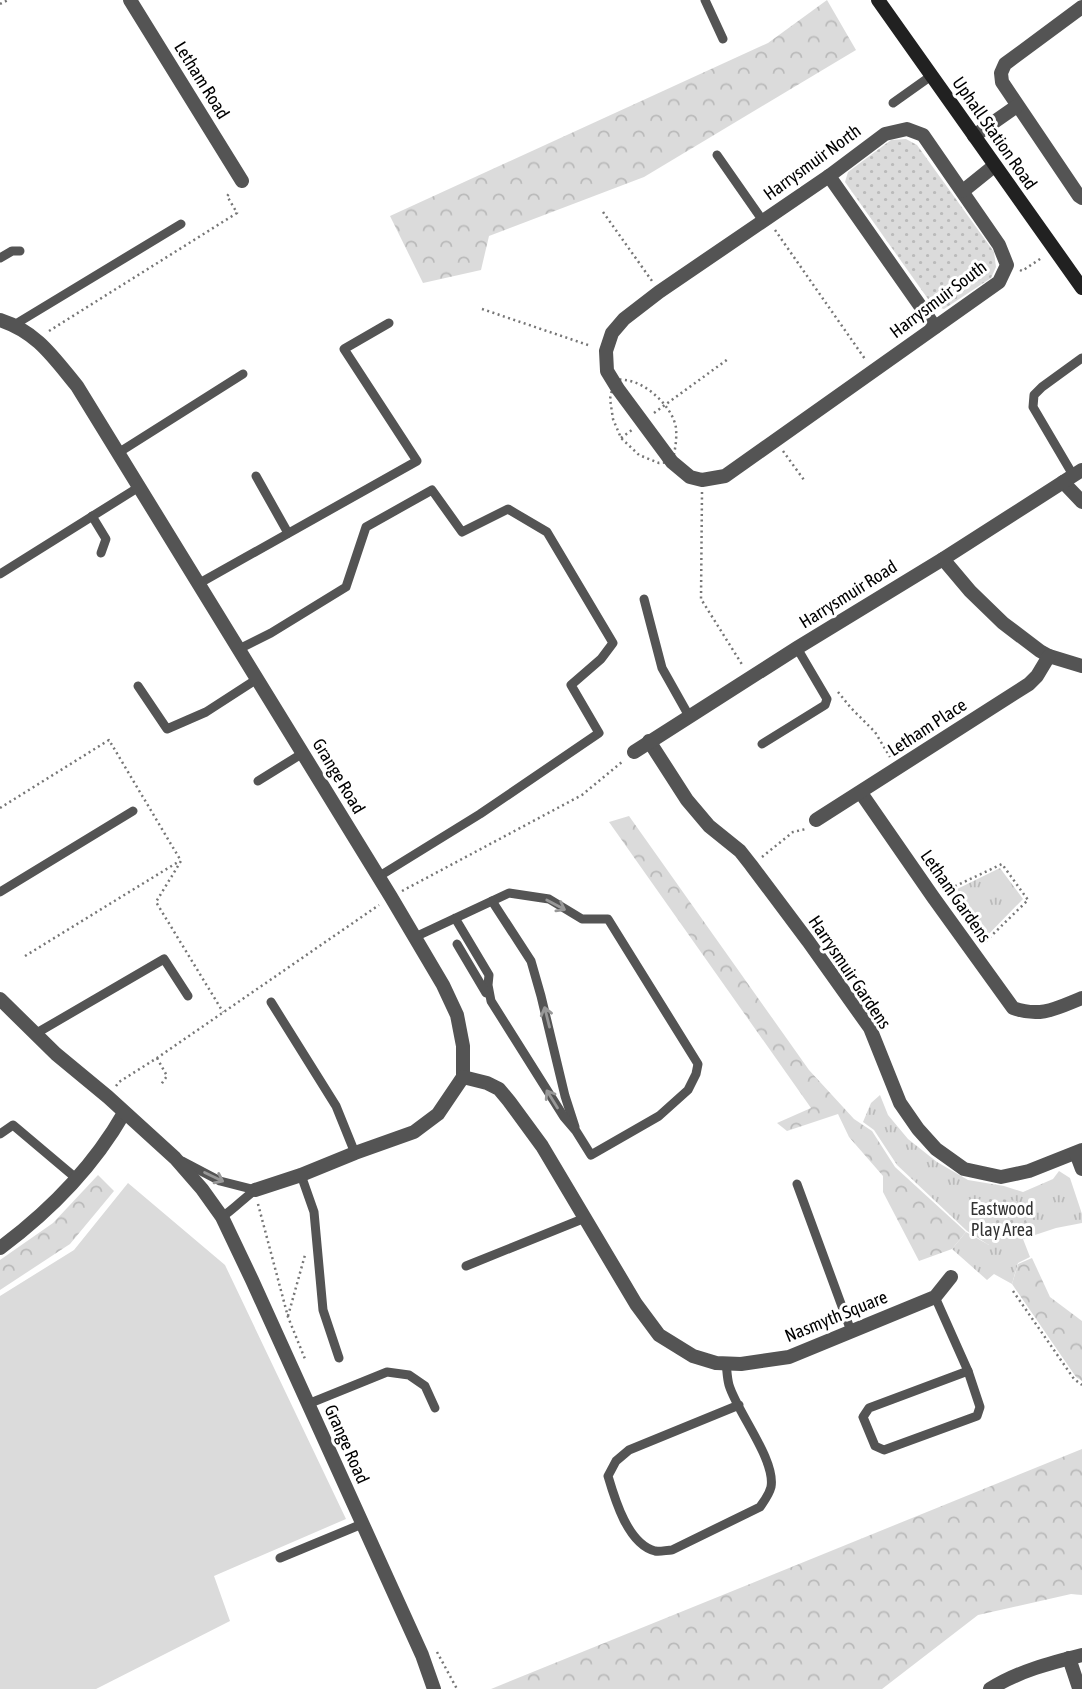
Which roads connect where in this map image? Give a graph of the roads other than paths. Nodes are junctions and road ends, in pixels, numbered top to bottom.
1 (130, 0) edge
2 (705, 0) edge
3 (878, 0) edge
4 (1082, 7) edge
5 (723, 39) dead end
6 (930, 76) junction
7 (893, 103) dead end
8 (1017, 106) junction
9 (974, 136) junction
10 (717, 155) dead end
11 (994, 166) junction
12 (829, 176) junction
13 (242, 181) road end
14 (963, 191) junction
15 (1082, 198) edge
16 (765, 220) junction
17 (181, 224) dead end
18 (20, 251) dead end
19 (0, 258) edge
20 (1082, 288) edge
21 (7, 323) edge
22 (389, 323) dead end
23 (935, 327) junction
24 (1082, 358) edge
25 (243, 374) dead end
26 (118, 453) junction
27 (256, 476) dead end
28 (1073, 476) edge
29 (702, 480) joint
30 (139, 487) junction
31 (1082, 502) edge
32 (92, 516) junction
33 (288, 533) junction
34 (101, 553) dead end
35 (943, 559) junction
36 (0, 574) edge
37 (198, 584) junction
38 (644, 599) dead end
39 (797, 648) junction
40 (239, 649) junction
41 (1049, 656) junction
42 (1082, 666) edge
43 (257, 678) junction
44 (138, 686) dead end
45 (690, 716) junction
46 (649, 741) junction
47 (762, 744) dead end
48 (634, 752) road end
49 (303, 753) junction
50 (258, 781) dead end
51 (860, 793) junction
52 (134, 811) dead end
53 (816, 820) road end
54 (378, 877) junction
55 (0, 892) edge
56 (492, 901) junction
57 (455, 918) junction
58 (415, 937) junction
59 (457, 944) dead end
60 (188, 996) dead end
61 (1082, 998) edge
62 (0, 999) edge
63 (491, 1001) junction
64 (271, 1002) dead end
65 (35, 1034) junction
66 (463, 1077) junction
67 (124, 1113) junction
68 (576, 1131) junction
69 (0, 1134) edge
70 (1079, 1152) edge
71 (355, 1153) junction
72 (175, 1158) junction
73 (1082, 1169) edge
74 (301, 1175) junction
75 (76, 1179) junction
76 (797, 1184) dead end
77 (255, 1190) junction
78 (222, 1217) junction
79 (585, 1218) junction
80 (0, 1248) edge
81 (467, 1266) dead end
82 (951, 1277) dead end
83 (935, 1297) junction
84 (851, 1331) junction
85 (339, 1358) dead end
86 (726, 1363) junction
87 (968, 1371) junction
88 (308, 1404) junction
89 (739, 1405) junction
90 (435, 1408) dead end
91 (362, 1524) junction
92 (281, 1558) dead end
93 (1076, 1656) edge
94 (1005, 1685) edge
95 (1079, 1688) edge
96 (434, 1689) edge
97 (990, 1689) edge

1 - 13 street, Letham Road
2 - 5 lane
3 - 6 main road, Uphall Station Road
4 - 8 street
6 - 7 lane
6 - 9 main road, Uphall Station Road
8 - 9 street
8 - 15 street
9 - 11 main road, Uphall Station Road
10 - 16 lane
11 - 14 street
11 - 20 main road, Uphall Station Road
12 - 14 street, Harrysmuir North
12 - 16 street, Harrysmuir North
12 - 23 street
14 - 23 street, Harrysmuir South
16 - 29 street, Harrysmuir North
17 - 21 lane
18 - 19 lane
21 - 26 street, Grange Road
22 - 33 lane
23 - 29 street, Harrysmuir South
24 - 28 lane
25 - 26 lane
26 - 30 street, Grange Road
27 - 33 lane
28 - 31 street
28 - 35 street, Harrysmuir Road
30 - 32 lane
30 - 37 street, Grange Road
32 - 34 lane
32 - 36 lane
33 - 37 lane
35 - 39 street, Harrysmuir Road
35 - 41 street
37 - 40 street, Grange Road
38 - 45 lane
39 - 45 street, Harrysmuir Road
39 - 47 lane
40 - 43 street, Grange Road
40 - 54 lane
41 - 42 street
41 - 51 street, Letham Place
43 - 44 lane
43 - 49 street, Grange Road
45 - 46 street, Harrysmuir Road
46 - 48 street, Harrysmuir Road
46 - 70 street, Harrysmuir Gardens
49 - 50 lane
49 - 54 street, Grange Road
51 - 53 street, Letham Place
51 - 61 street, Letham Gardens
52 - 55 lane
54 - 58 street, Grange Road
56 - 57 lane
68 -> 56 lane
56 -> 68 lane
57 - 58 lane
57 - 63 lane
58 - 66 street, Grange Road
59 - 63 lane
60 - 65 lane
62 - 65 street, Grange Road
68 -> 63 lane
64 - 71 lane
65 - 67 street, Grange Road
66 - 71 street
66 - 79 street, Nasmyth Square
67 - 72 street, Grange Road
67 - 75 street
69 - 75 lane
70 - 73 street, Harrysmuir Gardens
71 - 74 street
72 -> 77 lane, Grange Road
72 - 78 street, Grange Road
74 - 77 street
74 - 85 lane
75 - 80 street
76 - 84 lane
77 - 78 lane
78 - 88 street, Grange Road
79 - 81 lane
79 - 86 street, Nasmyth Square
82 - 83 street, Nasmyth Square
83 - 84 street, Nasmyth Square
83 - 87 lane
84 - 86 street, Nasmyth Square
86 - 89 lane
87 - 87 lane
88 - 90 lane
88 - 91 street, Grange Road
89 - 89 lane
91 - 92 lane
91 - 96 street, Grange Road
93 - 94 street
93 - 95 street
94 - 97 street

